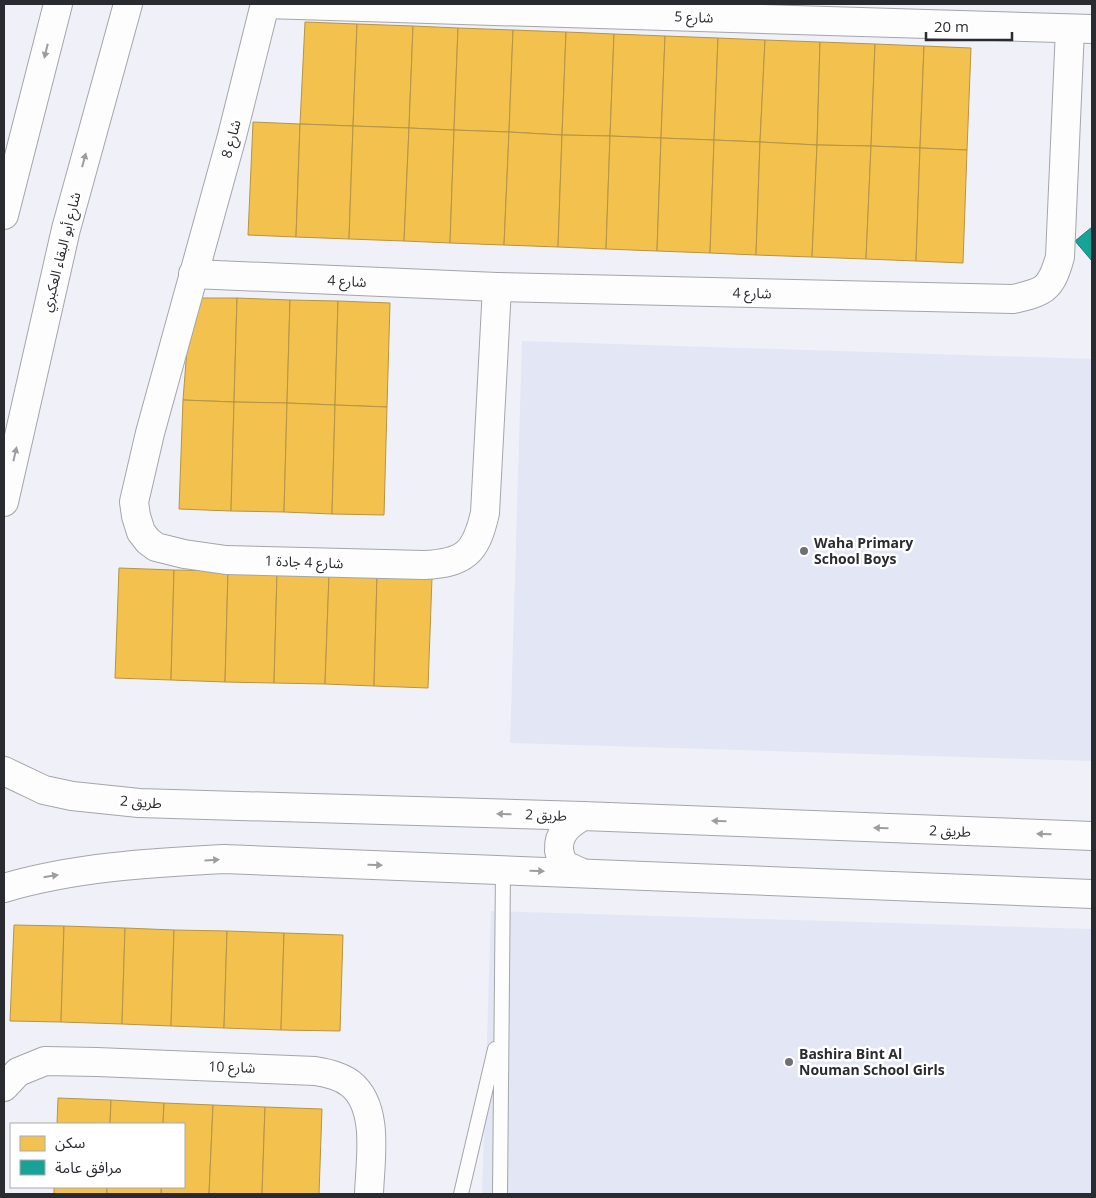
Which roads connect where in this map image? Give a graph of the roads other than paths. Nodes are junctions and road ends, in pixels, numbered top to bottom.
1 (58, 4) edge
2 (128, 4) edge
3 (265, 4) edge
4 (1081, 29) edge
5 (4, 215) edge
6 (193, 274) junction
7 (497, 287) junction
8 (4, 502) edge
9 (4, 771) edge
10 (583, 816) junction
11 (1092, 836) edge
12 (502, 870) junction
13 (580, 872) junction
14 (4, 888) edge
15 (1092, 894) edge
16 (501, 1024) junction
17 (4, 1086) edge
18 (368, 1194) edge
19 (461, 1194) edge
20 (500, 1194) edge

1 -> 5 street
8 -> 2 street, شارع أبو البقاء العكبري
3 - 4 street, شارع 5
3 - 6 street, شارع 8
4 - 7 street, شارع 4
6 - 7 street, شارع 4
6 - 7 street, شارع 4 جادة 1
10 -> 9 street, طريق 2
11 -> 10 street, طريق 2
10 - 13 street
12 -> 13 street
14 -> 12 street
12 - 16 lane
13 - 15 street
16 - 19 lane
16 - 20 lane
17 - 18 street, شارع 10

